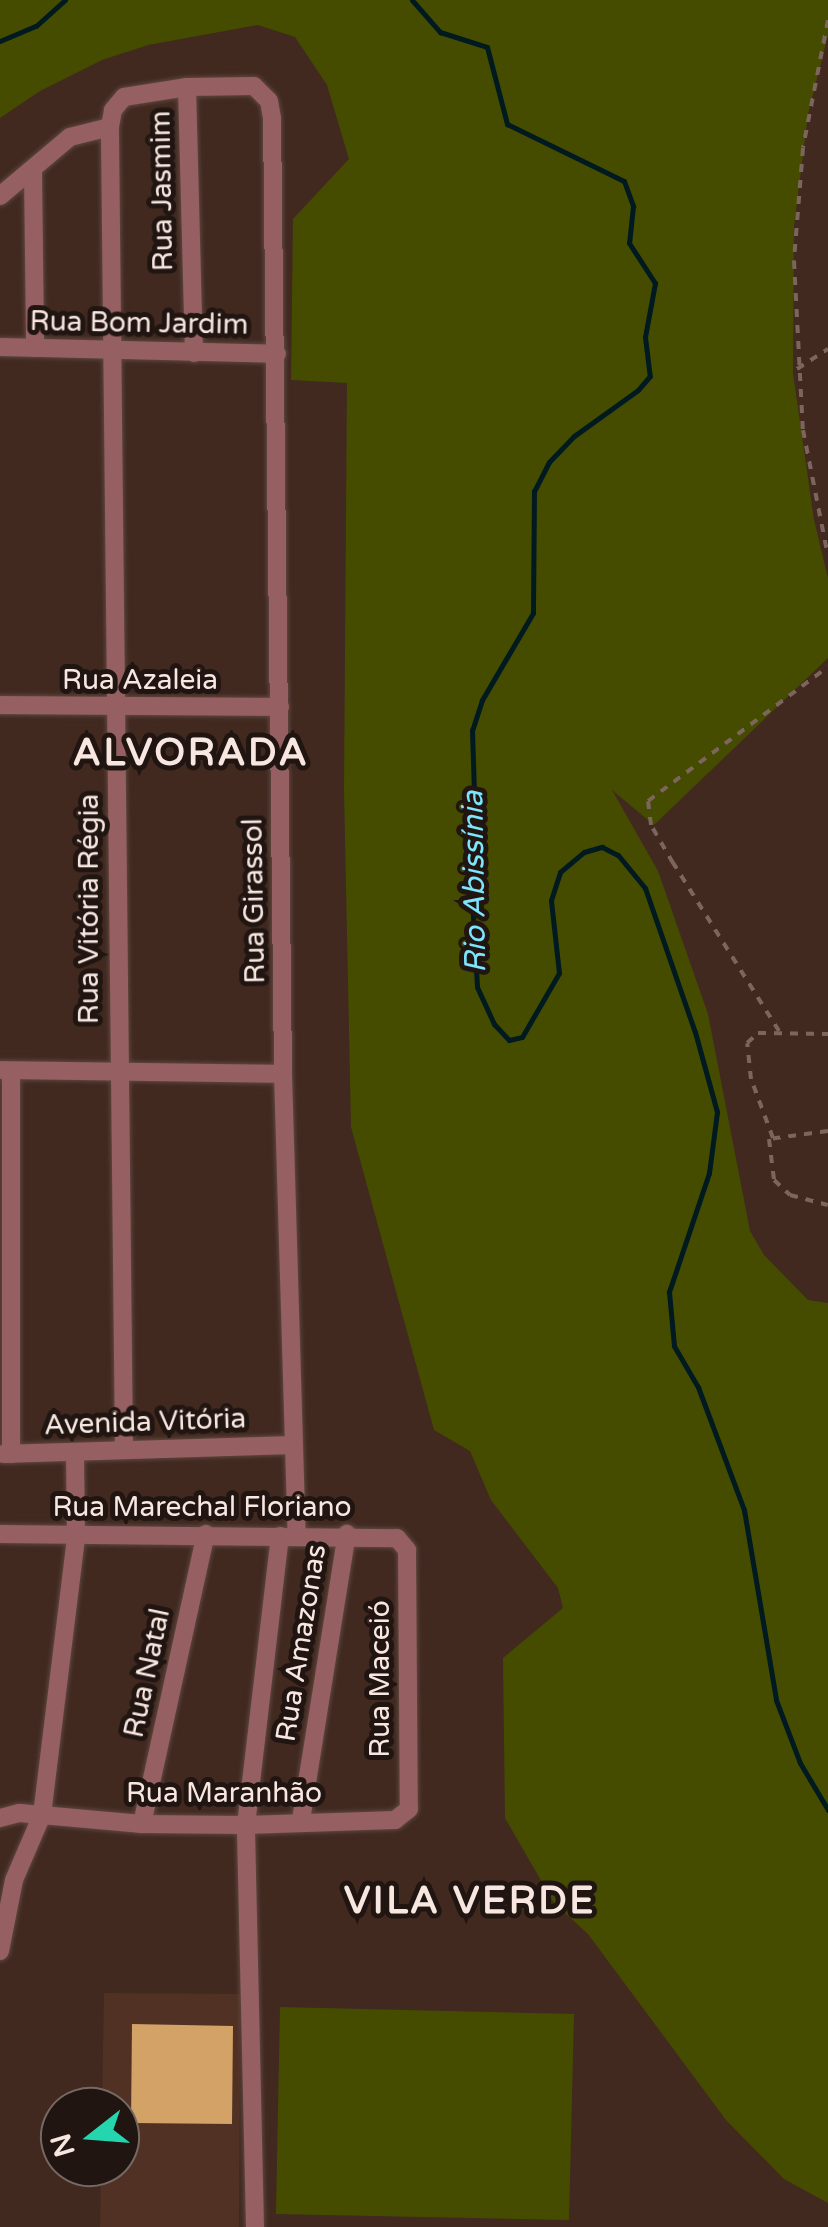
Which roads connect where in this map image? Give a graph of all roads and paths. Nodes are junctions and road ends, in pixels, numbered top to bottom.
1 (828, 20) edge
2 (188, 87) junction
3 (110, 127) junction
4 (33, 172) junction
5 (0, 196) edge
6 (0, 347) edge
7 (35, 348) junction
8 (828, 348) edge
9 (116, 352) junction
10 (194, 353) junction
11 (277, 354) junction
12 (797, 369) junction
13 (828, 556) edge
14 (828, 667) edge
15 (0, 705) edge
16 (280, 707) junction
17 (115, 709) junction
18 (779, 1031) junction
19 (828, 1034) edge
20 (5, 1070) edge
21 (118, 1071) junction
22 (283, 1074) junction
23 (828, 1131) edge
24 (773, 1138) junction
25 (828, 1205) edge
26 (292, 1445) junction
27 (124, 1450) junction
28 (76, 1452) junction
29 (6, 1454) edge
30 (0, 1534) edge
31 (206, 1534) junction
32 (347, 1534) junction
33 (289, 1536) junction
34 (76, 1537) junction
35 (403, 1542) joint
36 (42, 1815) junction
37 (406, 1815) joint
38 (0, 1818) edge
39 (301, 1820) junction
40 (142, 1824) junction
41 (246, 1825) junction
42 (0, 1951) edge
43 (255, 2227) edge

1 - 12 path
2 - 3 street
2 - 10 street, Rua Jasmim
2 - 11 street, Rua Girassol
3 - 4 street
3 - 9 street, Rua Vitória Régia
4 - 5 street
4 - 7 street
6 - 7 street, Rua Bom Jardim
7 - 9 street, Rua Bom Jardim
8 - 12 path
9 - 10 street, Rua Bom Jardim
9 - 17 street, Rua Vitória Régia
10 - 11 street, Rua Bom Jardim
11 - 16 street, Rua Girassol
12 - 13 path
14 - 18 path
15 - 17 street, Rua Azaleia
16 - 17 street, Rua Azaleia
16 - 22 street, Rua Girassol
17 - 21 street, Rua Vitória Régia
18 - 19 path
18 - 24 path
20 - 21 street
20 - 29 street
21 - 22 street
21 - 27 street, Rua Vitória Régia
22 - 26 street, Rua Girassol
23 - 24 path
24 - 25 path
26 - 27 street, Avenida Vitória
26 - 33 street, Rua Girassol
27 - 28 street, Avenida Vitória
28 - 29 street, Avenida Vitória
28 - 34 street
30 - 34 street, Rua Marechal Floriano
31 - 33 street, Rua Marechal Floriano
31 - 34 street, Rua Marechal Floriano
31 - 40 street, Rua Natal
32 - 33 street, Rua Marechal Floriano
32 - 35 street, Rua Marechal Floriano
32 - 39 street, Rua Amazonas
33 - 41 street, Rua Girassol
34 - 36 street
35 - 37 street, Rua Maceió
36 - 38 street, Rua Maranhão
36 - 40 street, Rua Maranhão
36 - 42 street
37 - 39 street, Rua Maranhão
39 - 41 street, Rua Maranhão
40 - 41 street, Rua Maranhão
41 - 43 street, Rua Girassol

